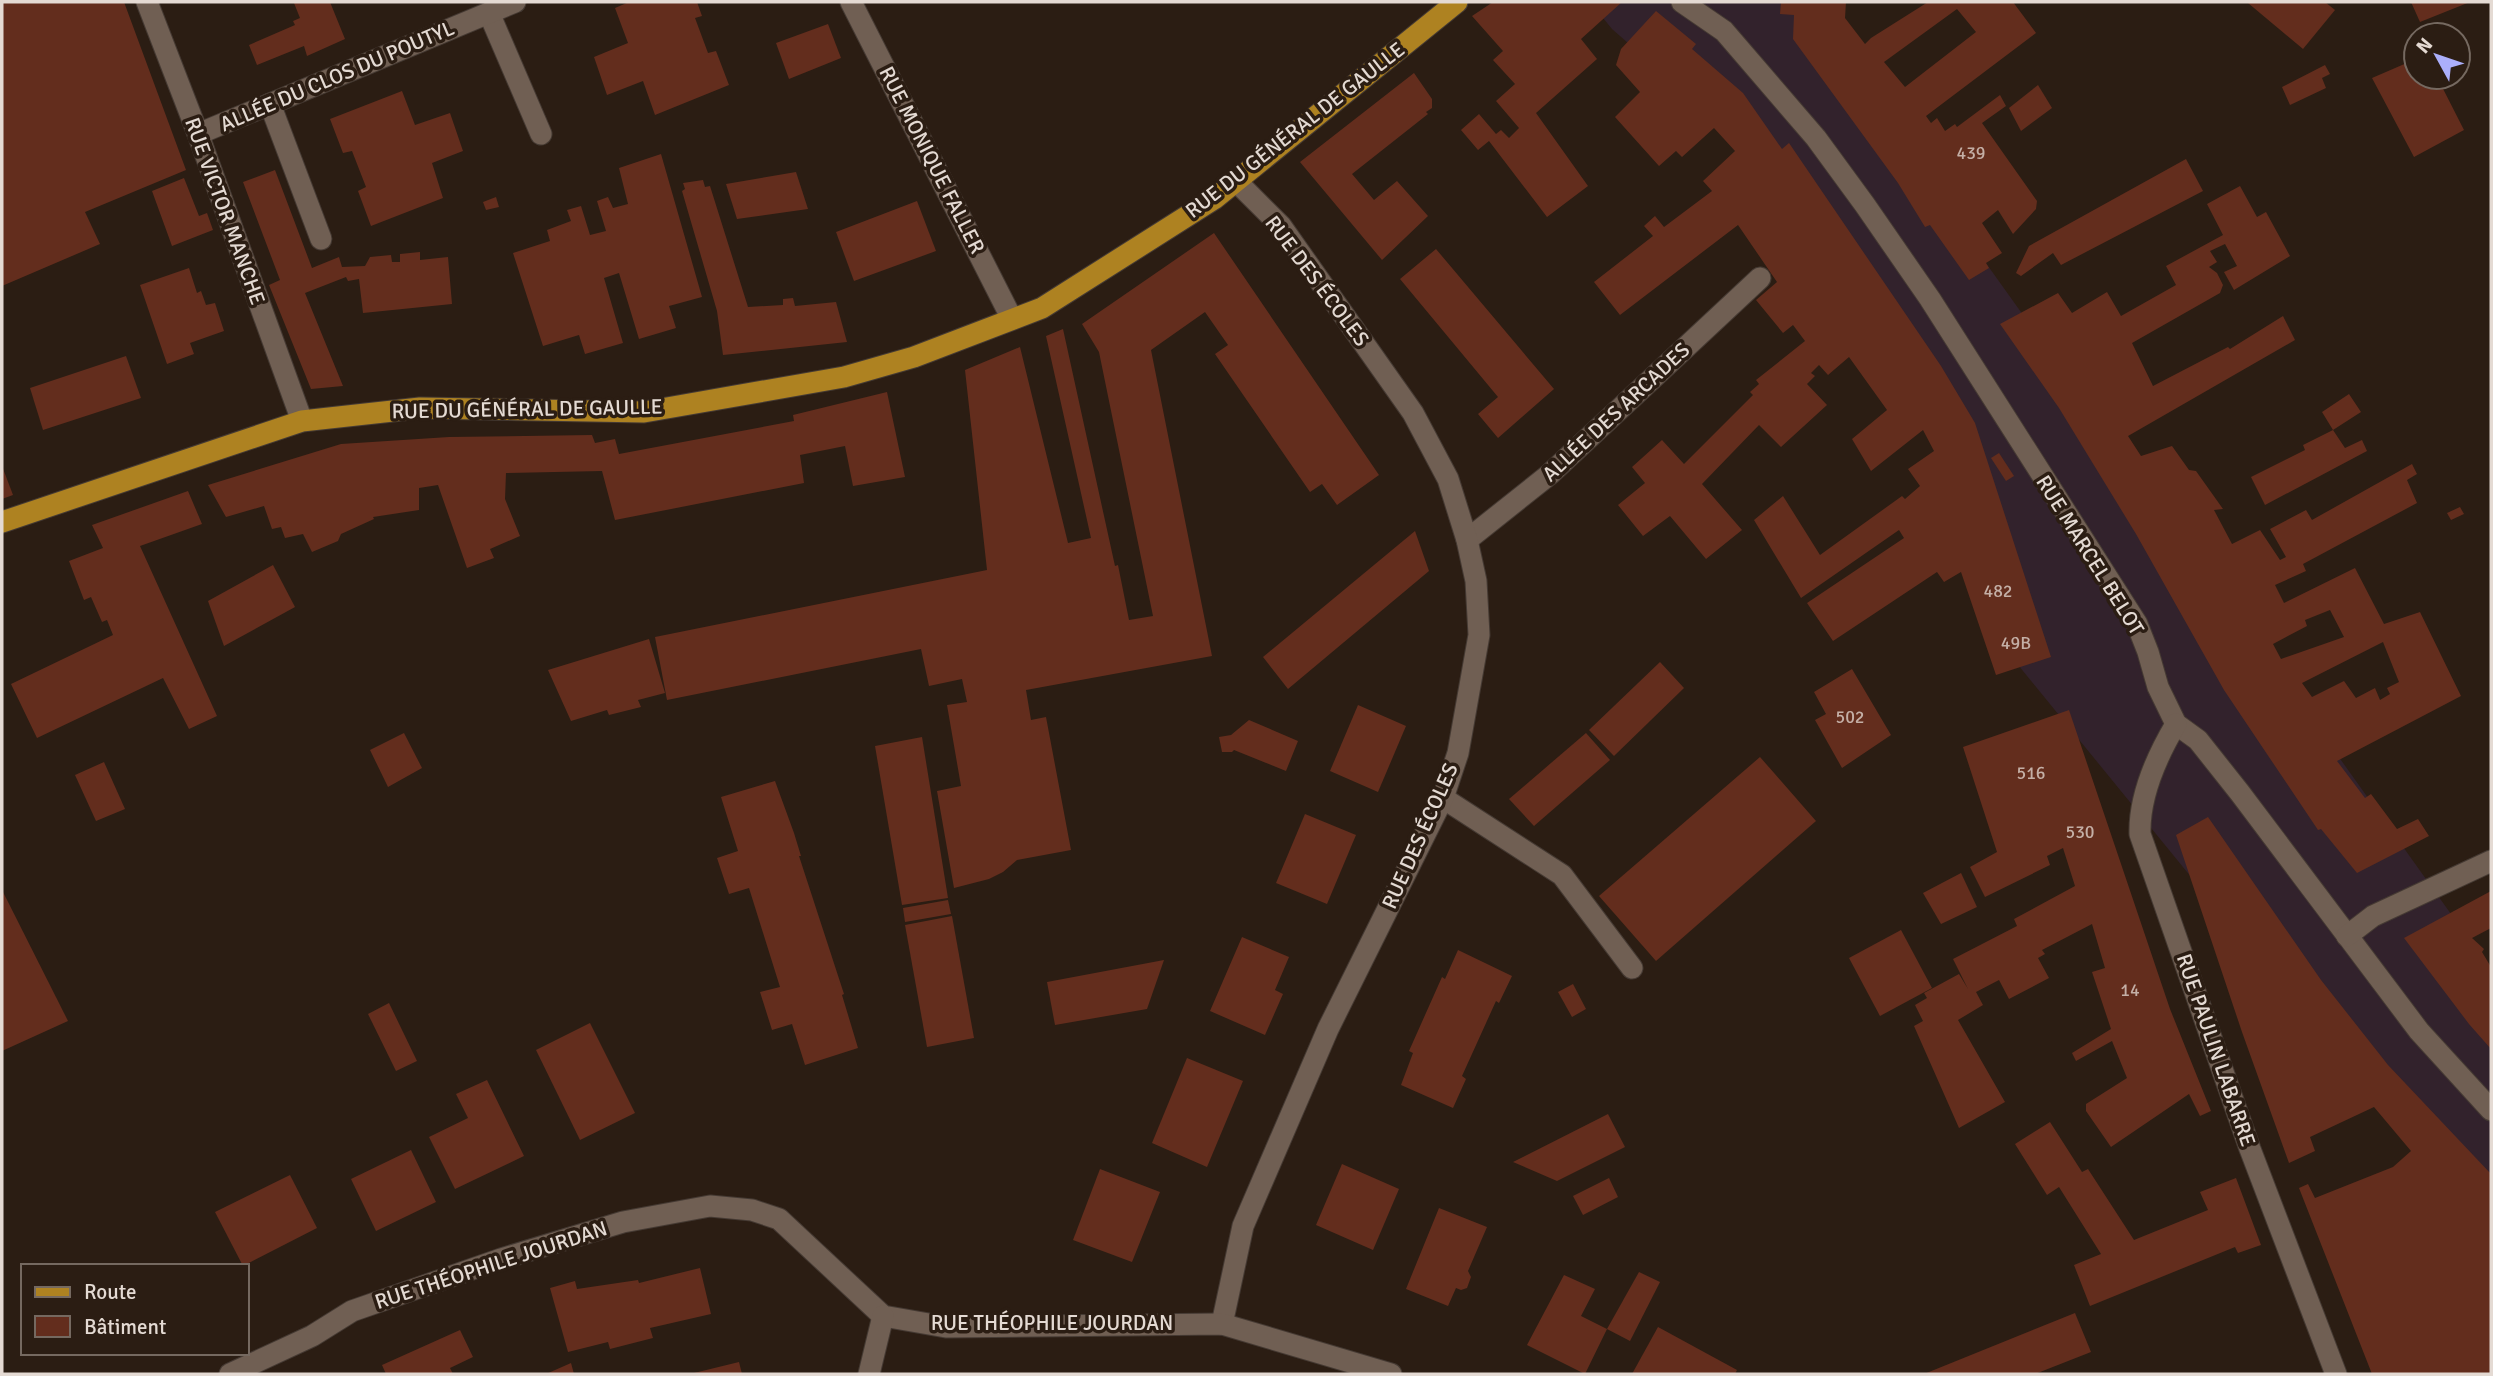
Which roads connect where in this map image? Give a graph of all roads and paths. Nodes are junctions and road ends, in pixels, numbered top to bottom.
1 (147, 2) edge
2 (515, 2) edge
3 (851, 2) edge
4 (1457, 2) edge
5 (1682, 2) edge
6 (1705, 2) edge
7 (489, 13) junction
8 (1724, 31) junction
9 (270, 104) junction
10 (198, 134) junction
11 (541, 134) dead end
12 (1236, 181) junction
13 (321, 239) dead end
14 (1760, 278) dead end
15 (1012, 319) junction
16 (302, 421) junction
17 (2, 522) edge
18 (1467, 540) junction
19 (2176, 724) junction
20 (1443, 798) junction
21 (2491, 861) edge
22 (2347, 936) junction
23 (1632, 968) dead end
24 (2491, 1110) edge
25 (884, 1316) junction
26 (1222, 1324) junction
27 (277, 1365) edge
28 (230, 1374) edge
29 (869, 1374) edge
30 (1391, 1374) edge
31 (2336, 1374) edge

1 - 10 street, RUE VICTOR MANCHE
2 - 7 street, ALLÉE DU CLOS DU POUTYL
3 - 15 street, RUE MONIQUE FALLER
4 - 12 main road, RUE DU GÉNÉRAL DE GAULLE
5 - 8 street, RUE MARCEL BELOT
6 - 8 street
7 - 9 street, ALLÉE DU CLOS DU POUTYL
7 - 11 street
8 - 19 street, RUE MARCEL BELOT
9 - 10 street, ALLÉE DU CLOS DU POUTYL
9 - 13 street
10 - 16 street, RUE VICTOR MANCHE
12 - 15 main road, RUE DU GÉNÉRAL DE GAULLE
12 - 18 street, RUE DES ÉCOLES
14 - 18 street, ALLÉE DES ARCADES
15 - 16 main road, RUE DU GÉNÉRAL DE GAULLE
16 - 17 main road, RUE DU GÉNÉRAL DE GAULLE
18 - 20 street, RUE DES ÉCOLES
19 - 22 street, RUE MARCEL BELOT
19 - 31 street, RUE PAULIN LABARRE
20 - 23 street
20 - 26 street, RUE DES ÉCOLES
21 - 22 street
22 - 24 street, RUE MARCEL BELOT
25 - 26 street, RUE THÉOPHILE JOURDAN
25 - 27 street, RUE THÉOPHILE JOURDAN
25 - 29 street
26 - 30 street, RUE THÉOPHILE JOURDAN
27 - 28 street, RUE THÉOPHILE JOURDAN

